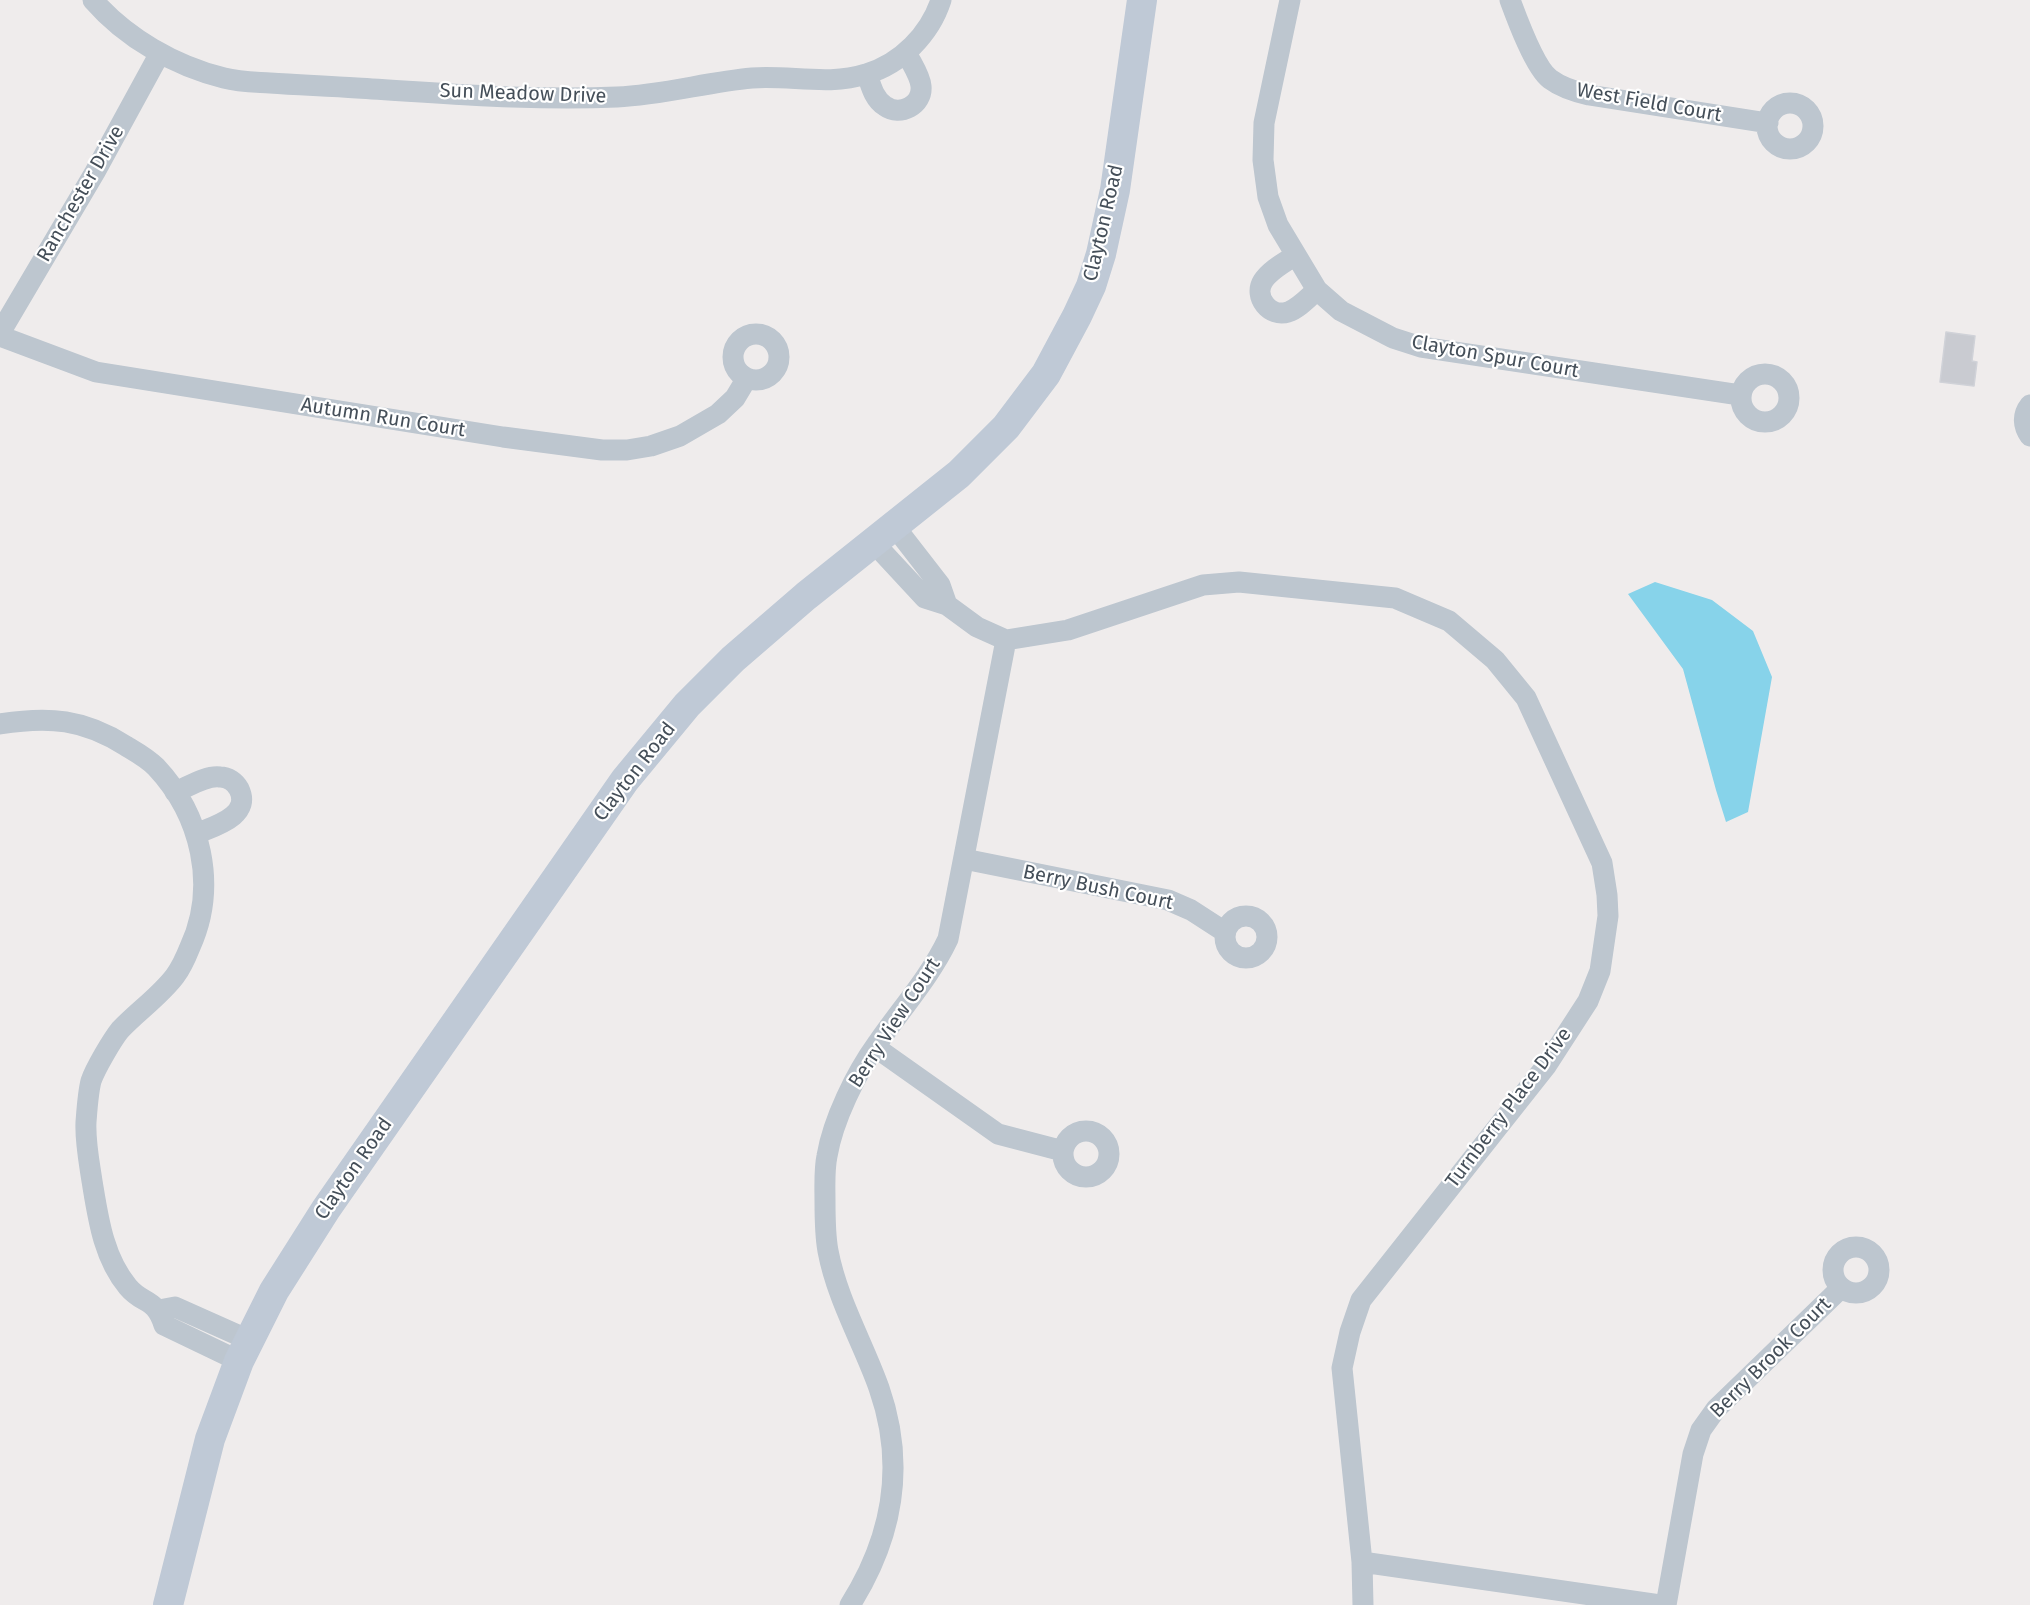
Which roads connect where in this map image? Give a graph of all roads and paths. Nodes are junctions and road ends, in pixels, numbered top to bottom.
1 (93, 0) edge
2 (941, 0) edge
3 (1142, 0) edge
4 (1290, 0) edge
5 (1510, 0) edge
6 (906, 52) junction
7 (160, 53) junction
8 (867, 74) junction
9 (1768, 123) dead end
10 (1296, 255) junction
11 (1317, 290) junction
12 (0, 335) edge
13 (747, 378) dead end
14 (1740, 395) dead end
15 (2030, 405) edge
16 (2030, 436) edge
17 (884, 535) junction
18 (1006, 639) junction
19 (0, 724) edge
20 (176, 792) junction
21 (196, 834) junction
22 (964, 859) junction
23 (1225, 932) dead end
24 (875, 1047) junction
25 (1062, 1151) dead end
26 (1841, 1288) dead end
27 (244, 1350) junction
28 (1362, 1562) junction
29 (168, 1605) edge
30 (850, 1605) edge
31 (1363, 1605) edge
32 (1660, 1605) edge
33 (1666, 1605) edge

1 - 7 street, Sun Meadow Drive
2 - 6 street, Sun Meadow Drive
3 - 17 main road, Clayton Road
4 - 10 street, Clayton Spur Court
5 - 9 street, West Field Court
6 - 8 street, Sun Meadow Drive
6 - 8 street
7 - 8 street, Sun Meadow Drive
7 - 12 street, Ranchester Drive
10 - 11 street, Clayton Spur Court
10 - 11 street
11 - 14 street, Clayton Spur Court
12 - 13 street, Autumn Run Court
15 - 16 street
17 - 18 street
17 - 27 main road, Clayton Road
18 - 22 street, Berry View Court
18 - 28 street, Turnberry Place Drive
19 - 20 street
20 - 21 street
20 - 21 street
21 - 27 street
22 - 23 street, Berry Bush Court
22 - 24 street, Berry View Court
24 - 25 street
24 - 30 street, Berry View Court
26 - 33 street, Berry Brook Court
27 - 29 main road, Clayton Road
28 - 31 street, Turnberry Place Drive
28 - 32 street

